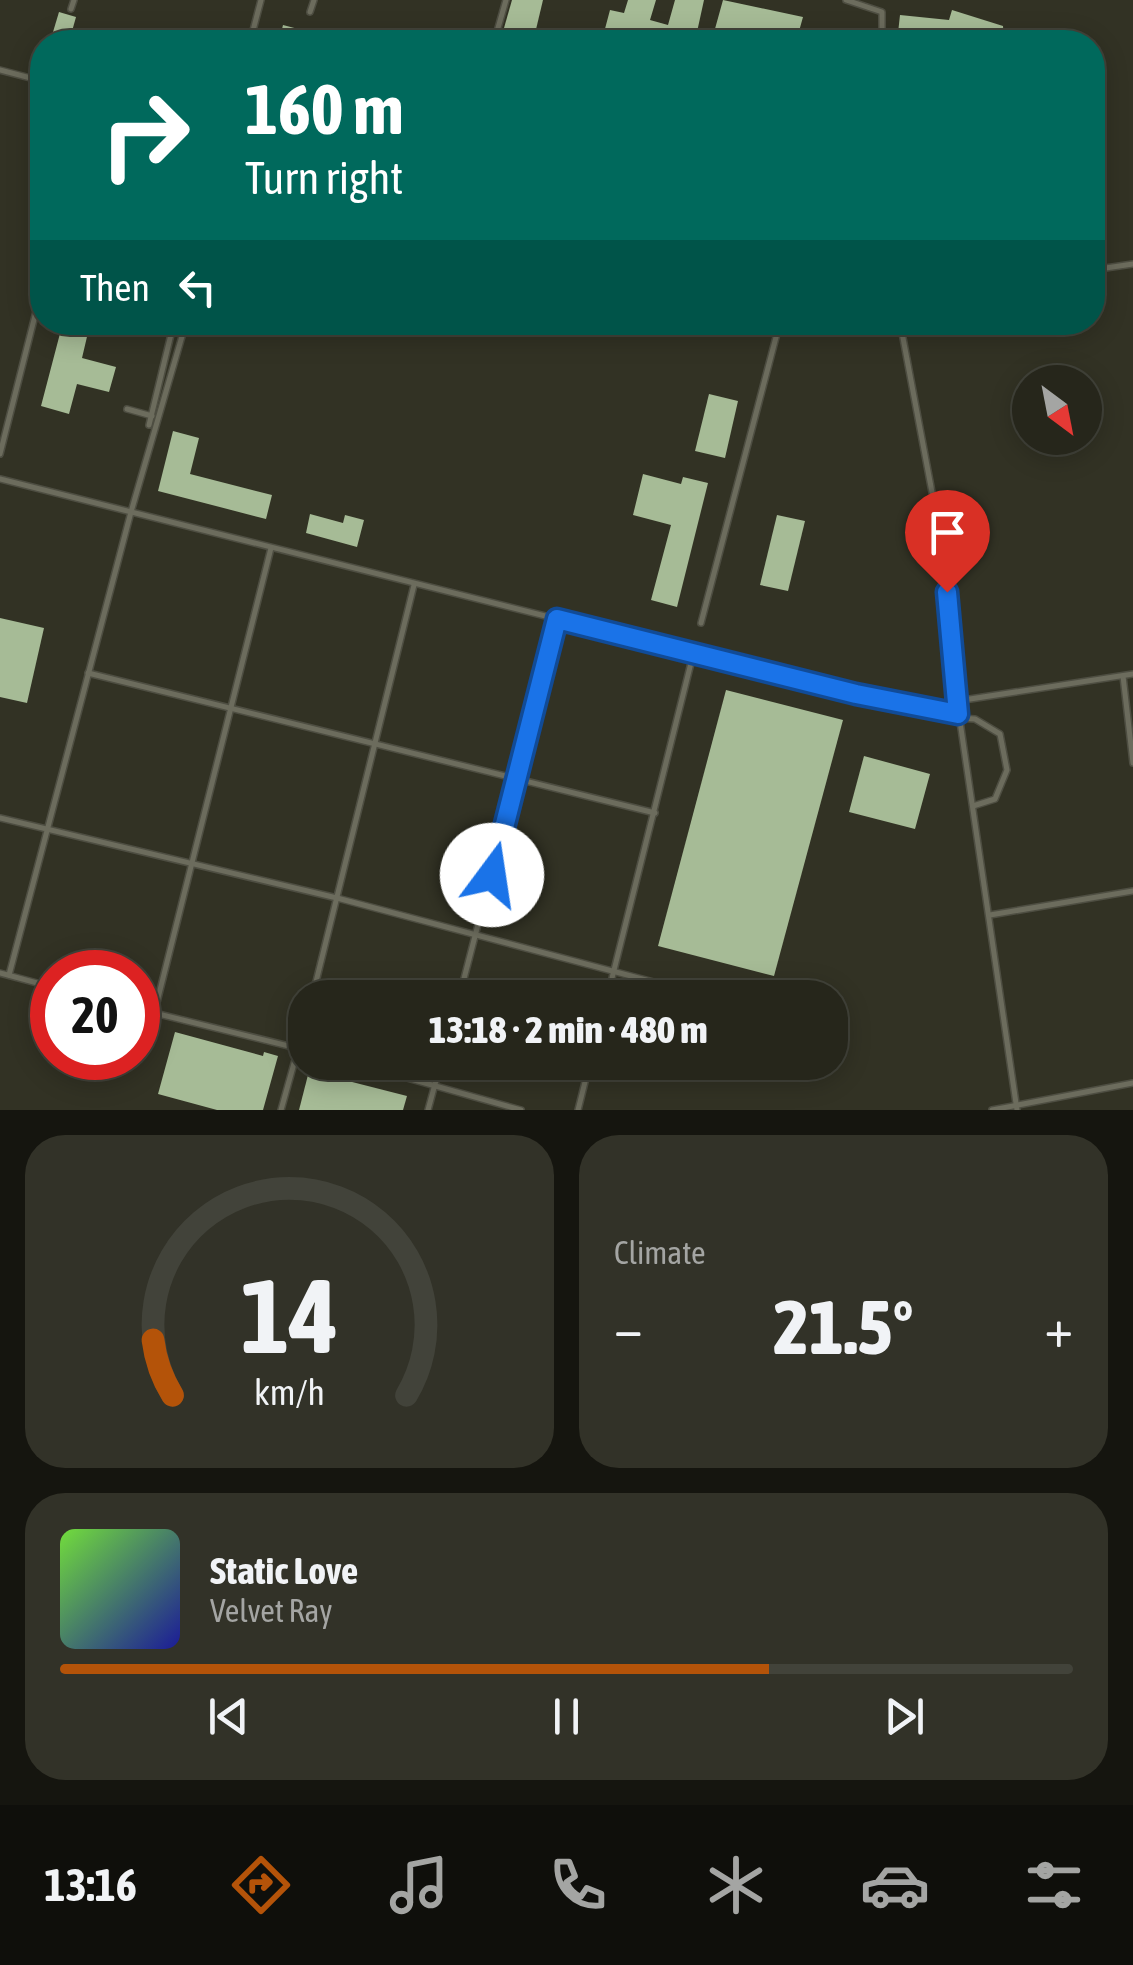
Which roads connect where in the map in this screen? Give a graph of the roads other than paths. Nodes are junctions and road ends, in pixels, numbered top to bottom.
1 (74, 0) edge
2 (261, 0) edge
3 (314, 0) edge
4 (506, 0) edge
5 (846, 0) edge
6 (72, 8) dead end
7 (310, 12) dead end
8 (253, 30) edge
9 (497, 30) edge
10 (882, 30) edge
11 (0, 70) edge
12 (30, 78) edge
13 (1133, 264) edge
14 (1105, 268) edge
15 (30, 335) edge
16 (171, 335) edge
17 (182, 335) edge
18 (777, 335) edge
19 (902, 335) edge
20 (127, 409) dead end
21 (152, 416) junction
22 (149, 425) dead end
23 (0, 454) edge
24 (0, 478) edge
25 (131, 512) junction
26 (271, 548) junction
27 (414, 584) junction
28 (557, 619) junction
29 (701, 623) dead end
30 (694, 651) junction
31 (88, 673) junction
32 (1133, 674) edge
33 (1122, 675) junction
34 (957, 702) junction
35 (234, 708) junction
36 (959, 716) junction
37 (376, 742) junction
38 (1133, 763) edge
39 (516, 780) junction
40 (973, 806) junction
41 (655, 813) junction
42 (0, 818) edge
43 (50, 831) junction
44 (194, 867) junction
45 (1133, 891) edge
46 (338, 898) junction
47 (990, 916) junction
48 (476, 938) junction
49 (614, 971) junction
50 (0, 973) edge
51 (9, 975) junction
52 (317, 980) edge
53 (464, 980) edge
54 (612, 980) edge
55 (647, 980) edge
56 (30, 981) edge
57 (160, 992) edge
58 (160, 1015) edge
59 (288, 1046) edge
60 (292, 1080) edge
61 (413, 1080) edge
62 (436, 1080) edge
63 (586, 1080) edge
64 (1133, 1083) edge
65 (434, 1086) junction
66 (1017, 1108) edge
67 (282, 1110) edge
68 (428, 1110) edge
69 (521, 1110) edge
70 (578, 1110) edge
71 (992, 1110) edge

1 - 6 lane
2 - 8 lane
3 - 7 lane
4 - 9 lane
5 - 10 lane
11 - 12 lane
13 - 14 lane
15 - 23 lane
16 - 21 lane
17 - 25 lane
18 - 29 lane
19 - 34 lane
20 - 21 lane
21 - 22 lane
24 - 25 lane
25 - 26 lane
25 - 31 lane
26 - 27 lane
26 - 35 lane
27 - 28 lane
27 - 37 lane
28 - 30 lane
28 - 39 lane
30 - 36 lane
30 - 41 lane
31 - 35 lane
31 - 43 lane
32 - 33 lane
33 - 34 lane
33 - 38 lane
34 - 36 lane
35 - 37 lane
35 - 44 lane
36 - 40 lane
36 - 40 lane
37 - 39 lane
37 - 46 lane
39 - 41 lane
39 - 48 lane
40 - 47 lane
41 - 49 lane
42 - 43 lane
43 - 44 lane
43 - 51 lane
44 - 46 lane
44 - 57 lane
45 - 47 lane
46 - 48 lane
46 - 52 lane
47 - 66 lane
48 - 49 lane
48 - 53 lane
49 - 54 lane
49 - 55 lane
50 - 51 lane
51 - 56 lane
58 - 59 lane
60 - 67 lane
61 - 65 lane
62 - 65 lane
63 - 70 lane
64 - 66 lane
65 - 68 lane
65 - 69 lane
66 - 71 lane

